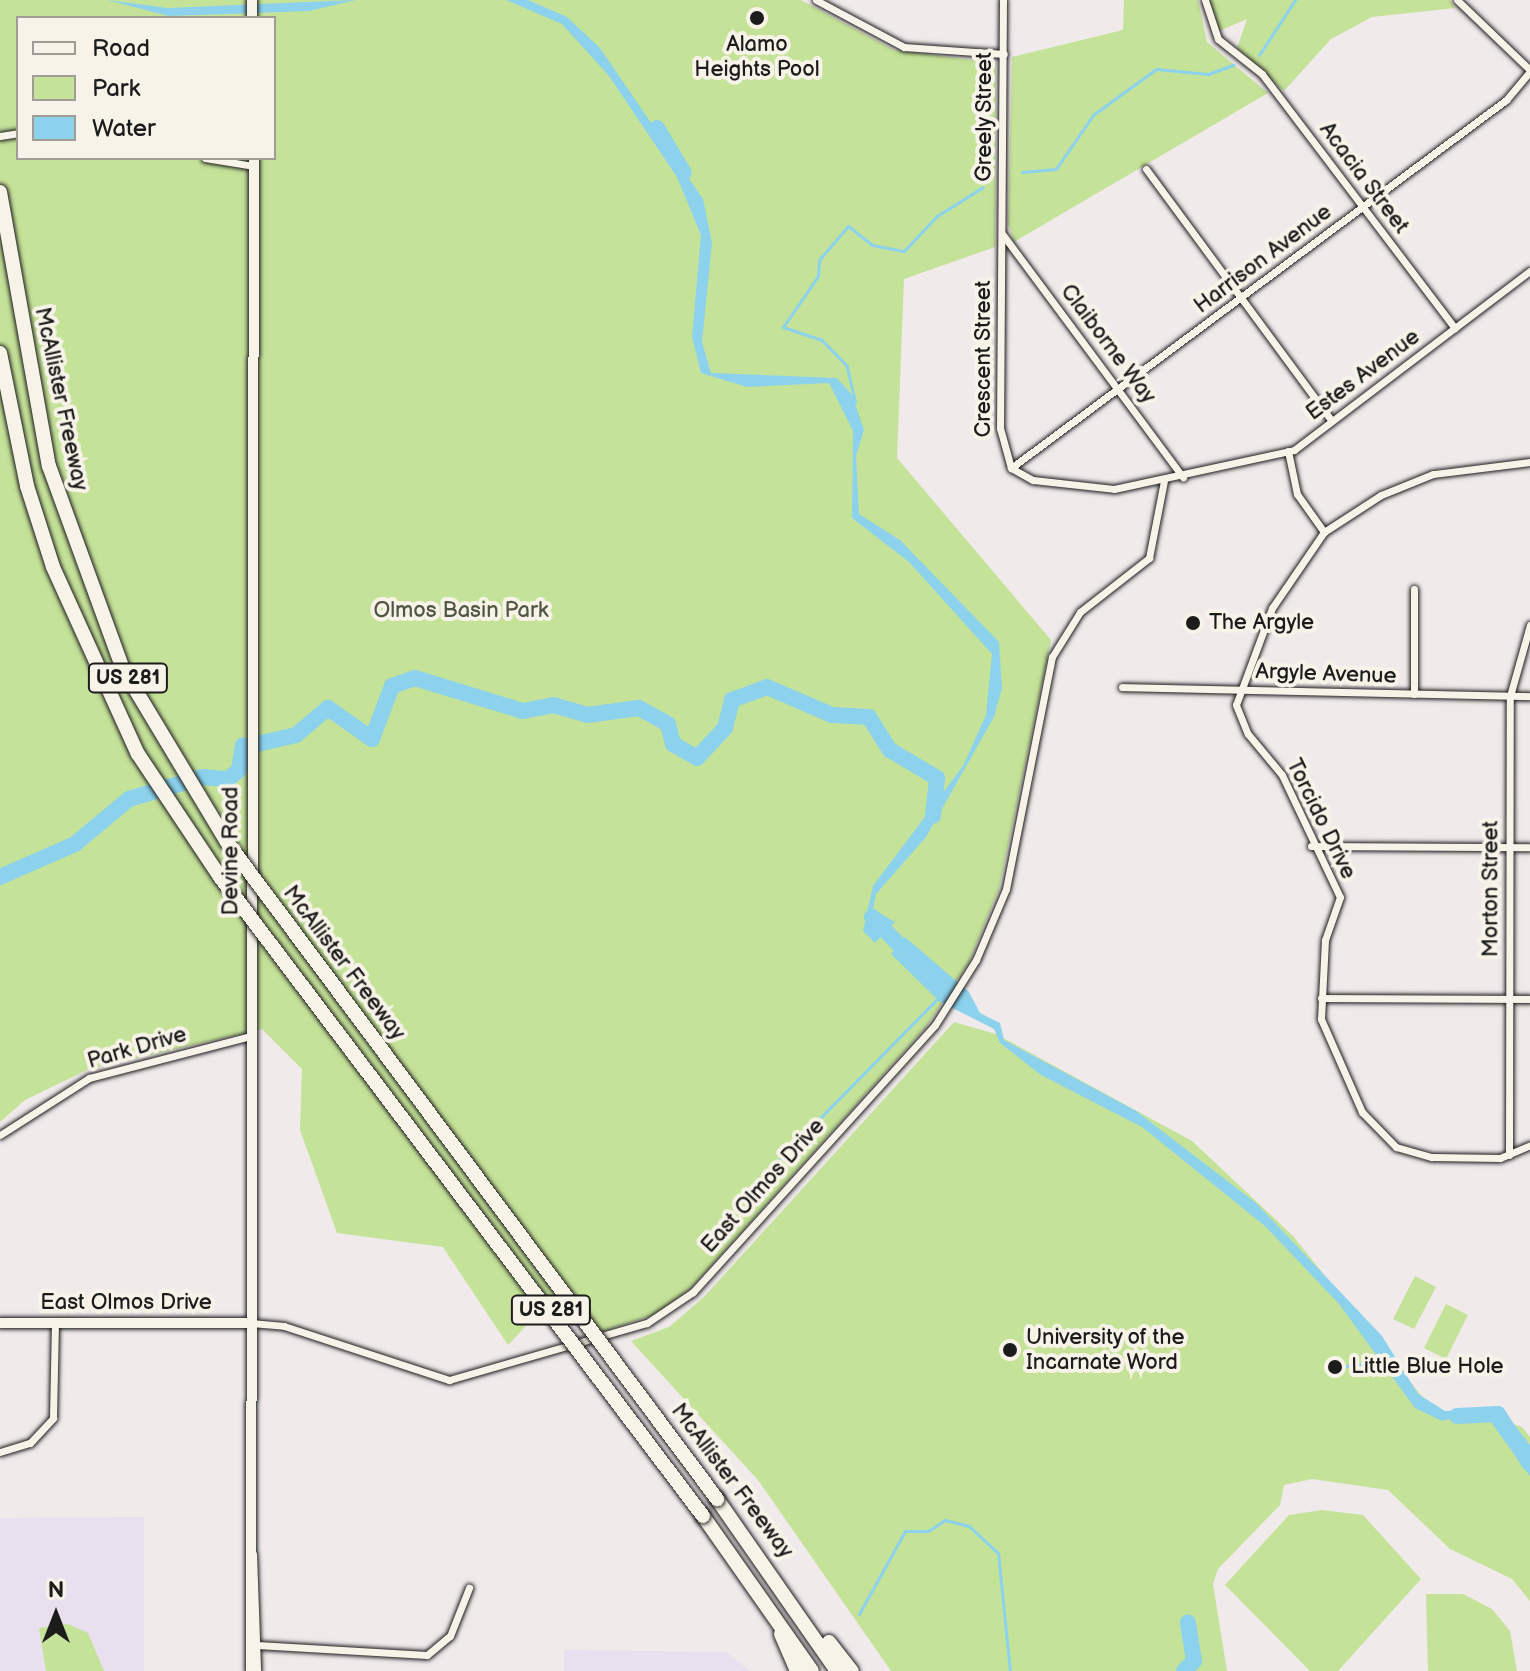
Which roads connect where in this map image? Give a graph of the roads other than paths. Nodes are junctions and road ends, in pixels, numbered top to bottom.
1 (816, 0) edge
2 (1003, 0) edge
3 (1205, 0) edge
4 (1457, 0) edge
5 (1530, 53) edge
6 (1004, 54) junction
7 (1522, 62) junction
8 (1530, 71) edge
9 (230, 160) edge
10 (254, 162) edge
11 (1146, 169) dead end
12 (0, 192) edge
13 (1363, 206) junction
14 (1002, 233) junction
15 (1530, 271) edge
16 (1240, 299) junction
17 (1455, 328) junction
18 (0, 353) edge
19 (1120, 390) junction
20 (1332, 421) junction
21 (1288, 451) junction
22 (1530, 462) edge
23 (1011, 468) junction
24 (1183, 477) junction
25 (1164, 481) junction
26 (1324, 532) junction
27 (1414, 589) dead end
28 (1530, 625) edge
29 (1122, 687) dead end
30 (1241, 689) junction
31 (1414, 694) junction
32 (1510, 696) junction
33 (1530, 696) edge
34 (1311, 846) junction
35 (1509, 847) junction
36 (1530, 847) edge
37 (1321, 998) junction
38 (1509, 999) junction
39 (1530, 999) edge
40 (250, 1036) junction
41 (0, 1135) edge
42 (1530, 1145) edge
43 (1509, 1155) junction
44 (0, 1323) edge
45 (55, 1323) junction
46 (248, 1323) junction
47 (0, 1452) edge
48 (250, 1545) junction
49 (764, 1560) junction
50 (469, 1588) dead end
51 (761, 1590) junction
52 (257, 1645) junction
53 (251, 1671) edge
54 (257, 1671) edge
55 (797, 1671) edge
56 (812, 1671) edge
57 (837, 1671) edge
58 (852, 1671) edge

1 - 6 street
2 - 6 street, Greely Street
3 - 13 street, Acacia Street
4 - 7 street
5 - 7 street
6 - 14 street, Greely Street
7 - 8 street
8 - 13 street, Harrison Avenue
9 - 10 street
10 - 40 street, Devine Road
11 - 16 street
12 - 49 highway, McAllister Freeway / US 281, bridge
13 - 16 street, Harrison Avenue
13 - 17 street, Acacia Street
14 - 19 street, Claiborne Way
14 - 23 street, Crescent Street
15 - 17 street, Estes Avenue
16 - 19 street, Harrison Avenue
16 - 20 street
17 - 20 street, Estes Avenue
18 - 51 highway, McAllister Freeway / US 281, bridge
19 - 23 street, Harrison Avenue
19 - 24 street, Claiborne Way
20 - 21 street, Estes Avenue
21 - 24 street
21 - 26 street
22 - 26 street
23 - 25 street, Crescent Street
24 - 25 street, Crescent Street
25 - 46 street, East Olmos Drive
26 - 30 street
27 - 31 street
28 - 32 street, Morton Street
29 - 30 street, Argyle Avenue
30 - 31 street, Argyle Avenue
30 - 34 street, Torcido Drive
31 - 32 street, Argyle Avenue
32 - 33 street, Argyle Avenue
32 - 35 street, Morton Street
34 - 35 street
34 - 37 street, Torcido Drive
35 - 36 street
35 - 38 street, Morton Street
37 - 38 street
37 - 43 street, Torcido Drive
38 - 39 street
38 - 43 street, Morton Street
40 - 41 street, Park Drive
40 - 46 street, Devine Road
42 - 43 street, Torcido Drive
44 - 45 street, East Olmos Drive
45 - 46 street, East Olmos Drive
45 - 47 street
46 - 48 street, Devine Road
48 - 52 street, Devine Road
48 - 53 street, Devine Road
49 - 57 highway, McAllister Freeway / US 281
49 - 58 highway
50 - 52 street
51 - 55 highway
51 - 56 highway, McAllister Freeway / US 281
52 - 54 street, Devine Road

